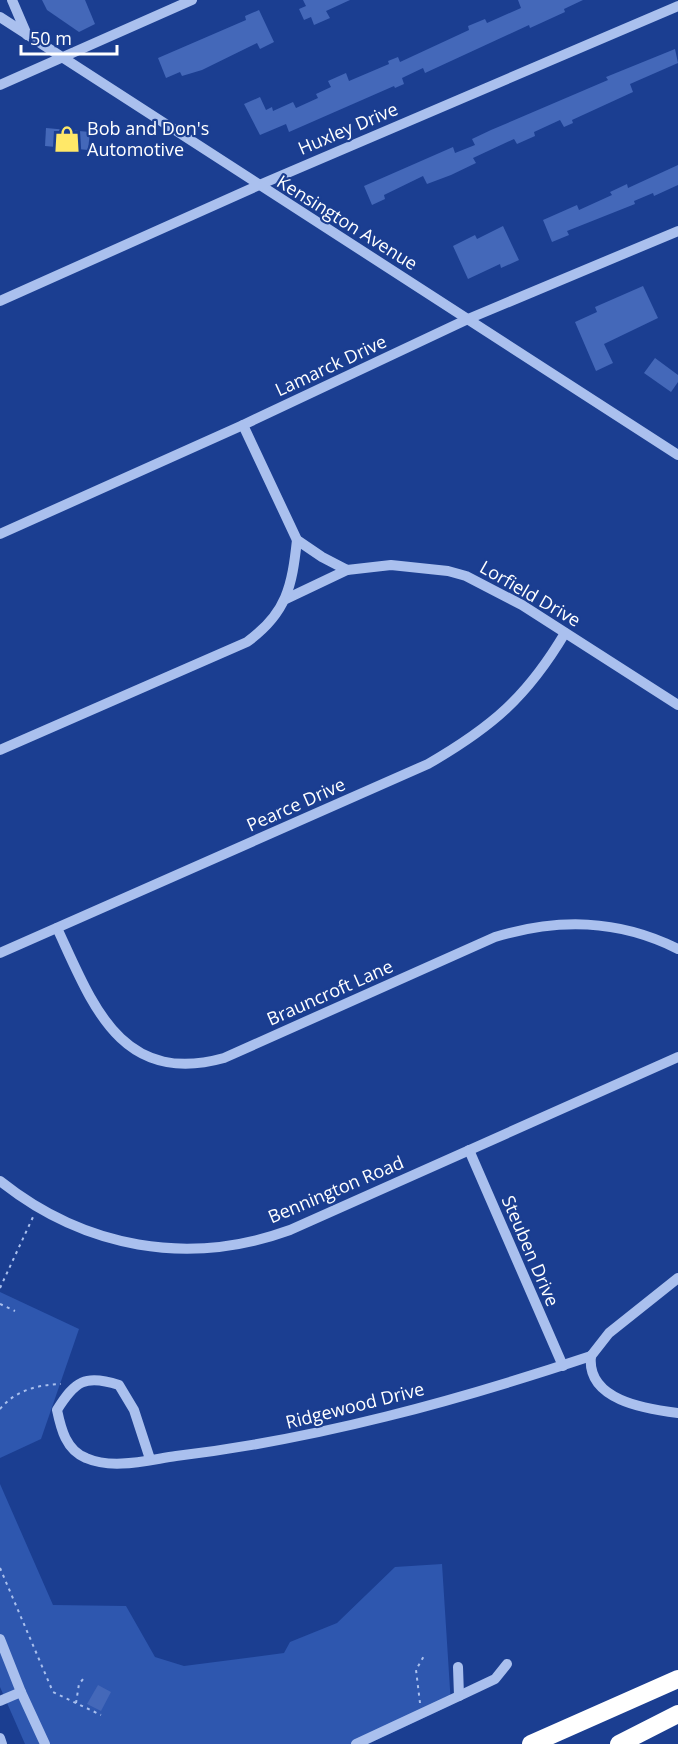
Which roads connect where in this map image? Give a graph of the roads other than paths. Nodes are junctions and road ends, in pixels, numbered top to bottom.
1 (12, 0) edge
2 (192, 0) edge
3 (678, 6) edge
4 (0, 17) edge
5 (27, 35) junction
6 (62, 58) junction
7 (0, 86) edge
8 (257, 186) junction
9 (678, 231) edge
10 (0, 301) edge
11 (468, 319) junction
12 (243, 425) junction
13 (678, 455) edge
14 (0, 534) edge
15 (297, 540) junction
16 (347, 570) junction
17 (286, 599) junction
18 (565, 633) junction
19 (678, 705) edge
20 (0, 750) edge
21 (57, 928) junction
22 (678, 949) edge
23 (0, 953) edge
24 (678, 1057) edge
25 (468, 1150) junction
26 (0, 1180) edge
27 (678, 1278) edge
28 (591, 1356) junction
29 (563, 1366) junction
30 (678, 1413) edge
31 (150, 1459) junction
32 (0, 1639) edge
33 (507, 1664) dead end
34 (678, 1666) edge
35 (458, 1667) dead end
36 (678, 1679) edge
37 (21, 1692) junction
38 (459, 1696) junction
39 (0, 1701) edge
40 (678, 1714) edge
41 (585, 1721) junction
42 (0, 1738) edge
43 (2, 1744) edge
44 (45, 1744) edge
45 (357, 1744) edge
46 (531, 1744) edge
47 (619, 1744) edge

1 - 5 street
2 - 6 street
3 - 8 street, Huxley Drive
4 - 5 street, Kensington Avenue
5 - 6 street, Kensington Avenue
6 - 7 street
6 - 8 street, Kensington Avenue
8 - 10 street, Huxley Drive
8 - 11 street, Kensington Avenue
9 - 11 street, Lamarck Drive
11 - 12 street, Lamarck Drive
11 - 13 street, Kensington Avenue
12 - 14 street, Lamarck Drive
12 - 15 street
15 - 16 street
15 - 17 street, Lorfield Drive
16 - 17 street, Lorfield Drive
16 - 18 street, Lorfield Drive
17 - 20 street, Lorfield Drive
18 - 19 street, Lorfield Drive
18 - 21 street, Pearce Drive
21 - 22 street, Brauncroft Lane
21 - 23 street, Pearce Drive
24 - 25 street, Bennington Road
25 - 26 street, Bennington Road
25 - 29 street, Steuben Drive
27 - 28 street
28 - 29 street, Ridgewood Drive
28 - 30 street
29 - 31 street, Ridgewood Drive
31 - 31 street, Ridgewood Drive
32 - 37 street
33 - 38 street
34 - 41 highway
35 - 38 street
36 - 41 highway
37 - 39 street
37 - 44 street
38 - 45 street
40 - 47 highway
41 - 46 highway
42 - 43 street

